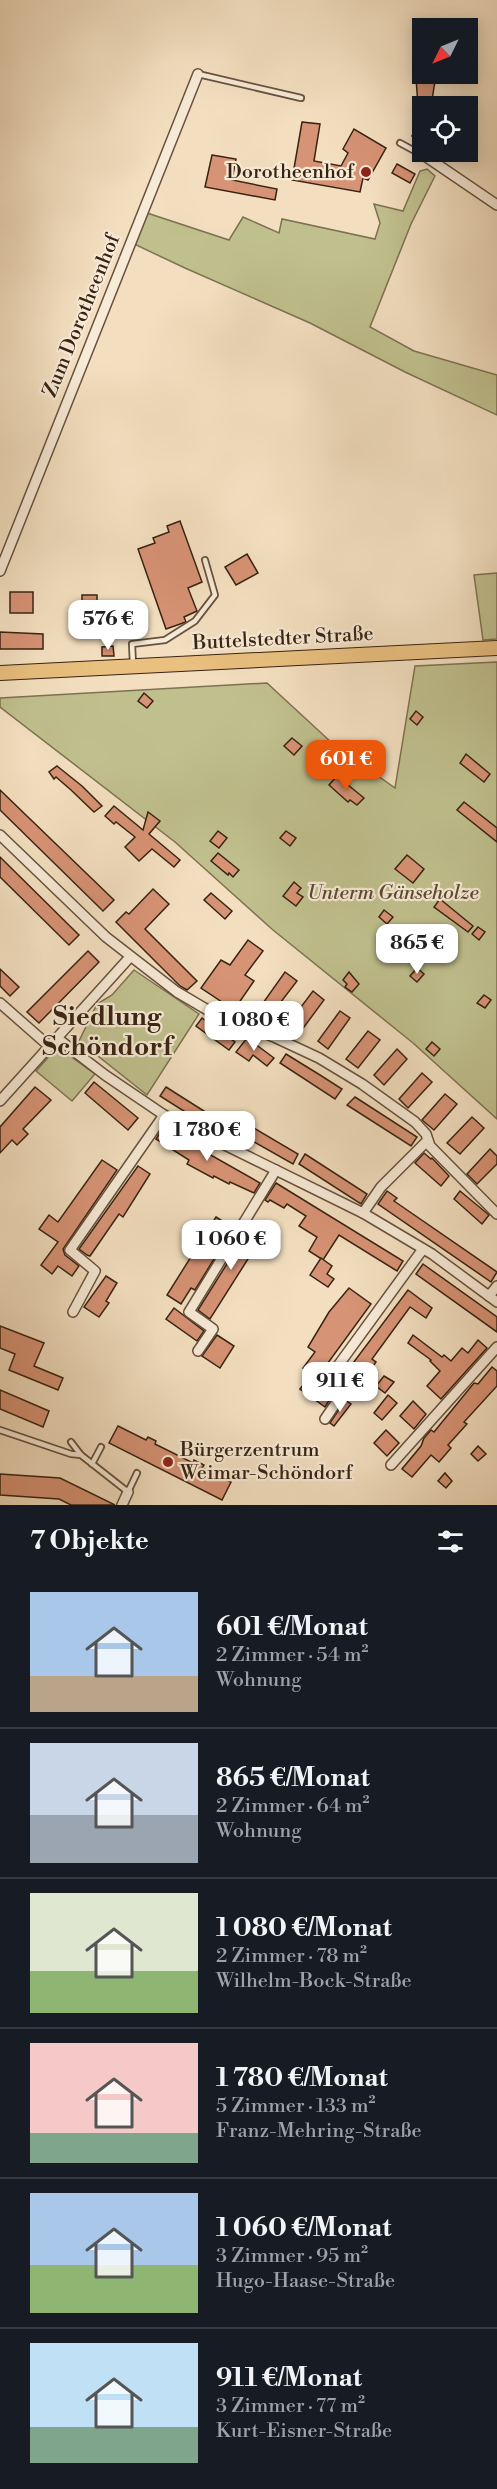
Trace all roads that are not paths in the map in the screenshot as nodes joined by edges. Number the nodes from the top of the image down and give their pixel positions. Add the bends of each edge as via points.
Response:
1 (198, 74) joint
2 (301, 98) dead end
3 (400, 143) dead end
4 (412, 149) edge
5 (434, 162) edge
6 (497, 205) edge
7 (204, 560) dead end
8 (0, 571) edge
9 (497, 648) edge
10 (134, 666) junction
11 (0, 673) edge
12 (0, 835) edge
13 (130, 957) junction
14 (0, 1003) edge
15 (57, 1038) junction
16 (49, 1046) junction
17 (0, 1101) edge
18 (164, 1115) junction
19 (427, 1140) junction
20 (276, 1170) junction
21 (363, 1213) junction
22 (497, 1214) edge
23 (423, 1249) junction
24 (497, 1286) edge
25 (493, 1299) edge
26 (72, 1314) dead end
27 (497, 1347) edge
28 (198, 1351) dead end
29 (325, 1419) dead end
30 (0, 1430) edge
31 (71, 1442) dead end
32 (101, 1447) dead end
33 (81, 1455) junction
34 (92, 1464) junction
35 (391, 1465) dead end
36 (137, 1473) dead end
37 (128, 1492) junction
38 (122, 1505) edge

1 - 2 lane
1 - 8 street, Zum Dorotheenhof
3 - 4 lane
5 - 6 street
7 - 10 lane via 215,595 195,621 165,640 132,644
9 - 10 main road, Buttelstedter Straße
10 - 11 main road, Buttelstedter Straße
12 - 13 street
13 - 15 street
13 - 19 street via 216,1015 296,1046 362,1084 422,1128
14 - 16 street
15 - 16 street
15 - 18 street
16 - 17 street
18 - 20 street
18 - 26 street via 70,1250 94,1271
19 - 21 street via 381,1187
19 - 22 street
20 - 21 street
20 - 28 street via 189,1312 213,1329
21 - 23 street
23 - 25 street
23 - 29 street via 329,1378 338,1400
24 - 25 street
27 - 35 street
30 - 33 lane
31 - 33 lane
32 - 34 lane
33 - 34 lane
34 - 37 lane
36 - 37 lane
37 - 38 street

